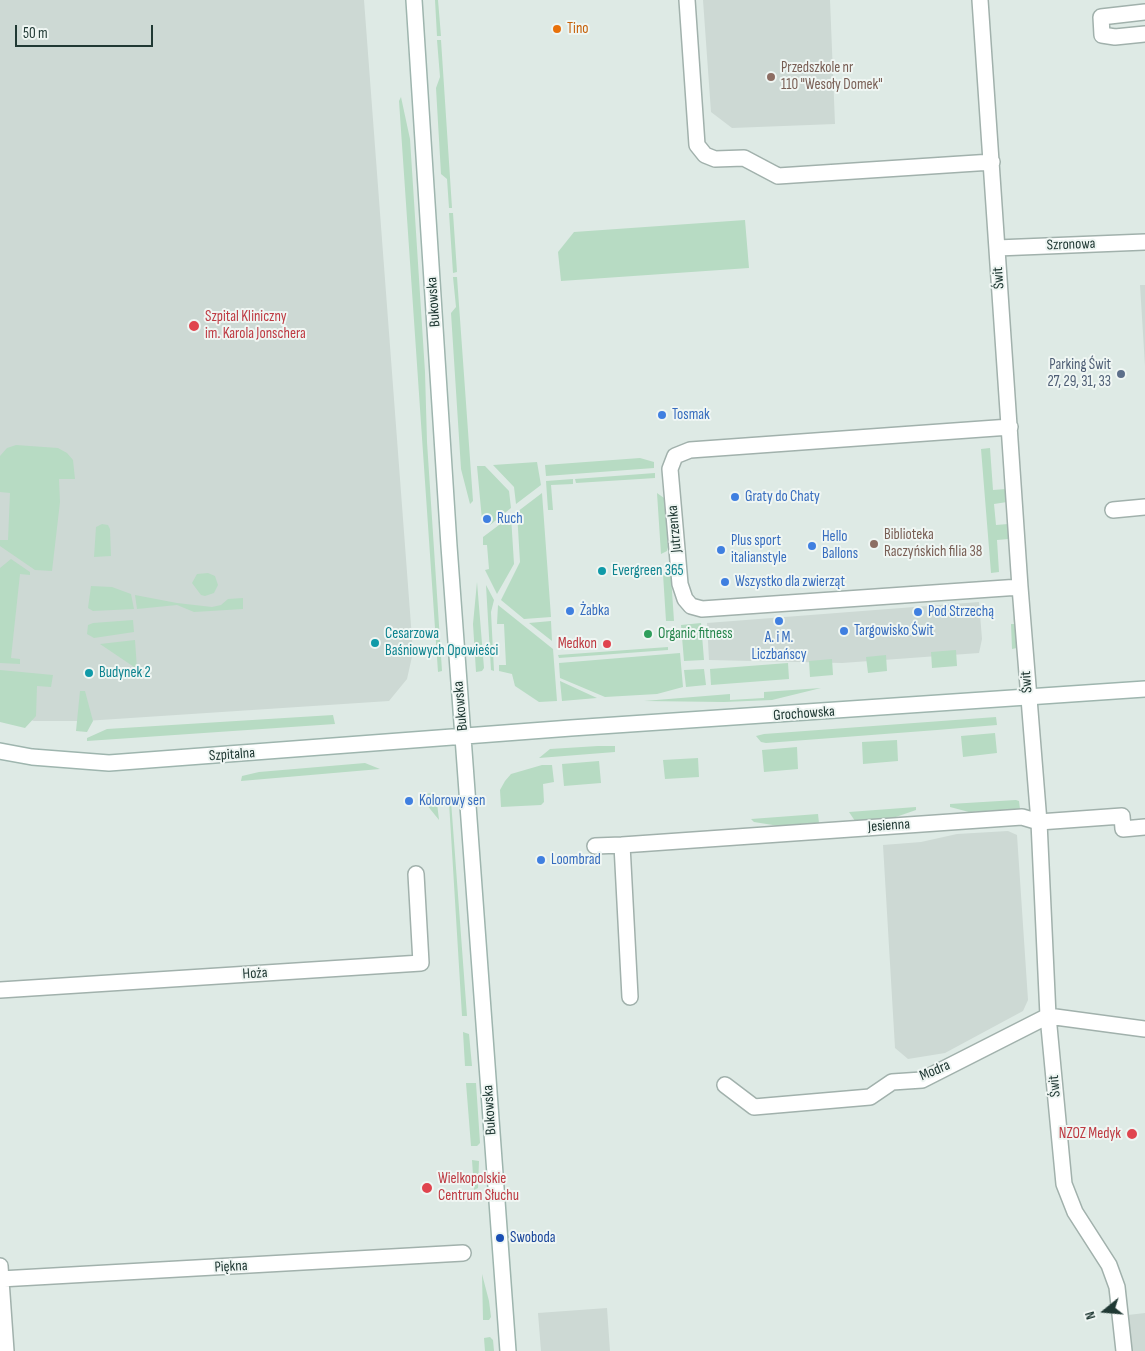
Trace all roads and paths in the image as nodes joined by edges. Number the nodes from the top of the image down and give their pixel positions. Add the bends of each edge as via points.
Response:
1 (414, 0) edge
2 (687, 0) edge
3 (980, 0) edge
4 (1145, 12) edge
5 (1145, 34) edge
6 (992, 162) junction
7 (1145, 242) edge
8 (997, 248) junction
9 (1010, 427) junction
10 (1145, 507) edge
11 (1113, 510) dead end
12 (1020, 587) junction
13 (1145, 689) edge
14 (1028, 698) junction
15 (464, 737) junction
16 (0, 751) edge
17 (1039, 822) junction
18 (1145, 827) edge
19 (622, 845) junction
20 (595, 846) dead end
21 (416, 874) dead end
22 (0, 990) edge
23 (630, 997) dead end
24 (1048, 1016) junction
25 (1145, 1029) edge
26 (725, 1085) dead end
27 (462, 1253) dead end
28 (0, 1275) edge
29 (6, 1351) edge
30 (508, 1351) edge
31 (1124, 1351) edge

1 - 15 street, Bukowska
2 - 6 street via 697,145 705,155 715,159 744,158 778,176
3 - 6 street, Świt
4 - 5 street via 1101,17 1102,35
6 - 8 street, Świt
7 - 8 street, Szronowa
8 - 9 street, Świt
9 - 12 street, Świt
9 - 12 street, Jutrzenka via 690,450 675,456 670,469 680,584 691,606 702,609
10 - 11 street
12 - 14 street, Świt
13 - 14 street, Grochowska
14 - 15 street, Grochowska
14 - 17 street, Świt
15 - 16 street, Szpitalna via 109,763
15 - 30 street, Bukowska
17 - 18 street, Jesienna via 1122,816 1123,829
17 - 19 street, Jesienna via 1022,817
17 - 24 street, Świt
19 - 20 street, Jesienna
19 - 23 street
21 - 22 street, Hoża via 421,963
24 - 25 street
24 - 26 street, Modra via 922,1080 892,1082 870,1097 754,1106
24 - 31 street, Świt via 1064,1184 1075,1212 1109,1265 1117,1287
27 - 28 street, Piękna
28 - 29 street

